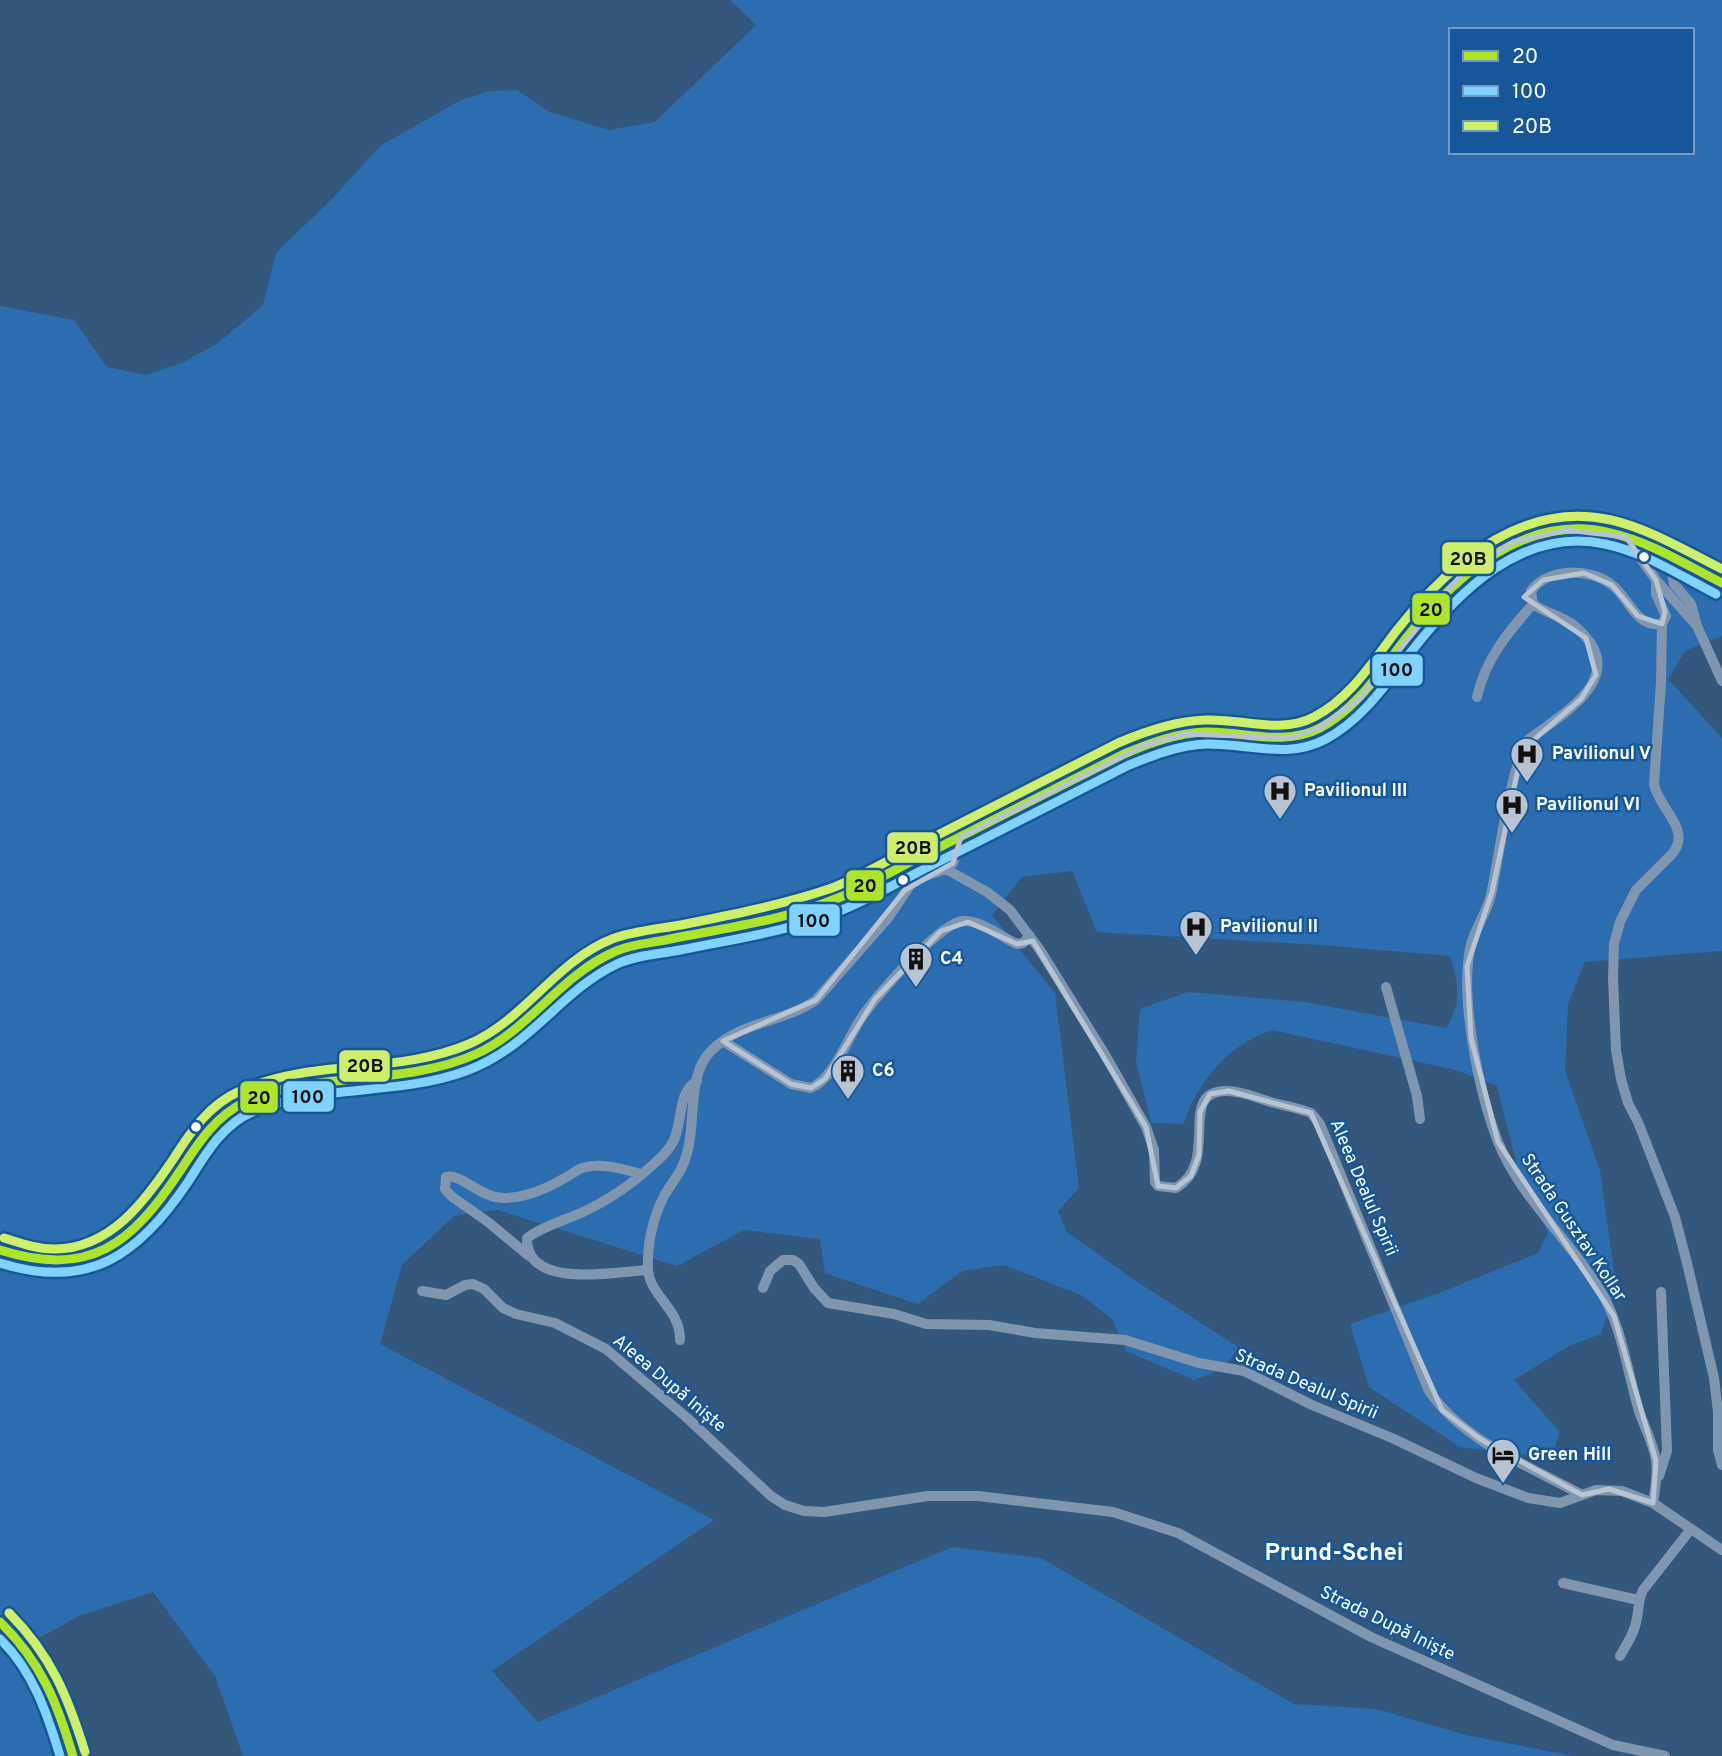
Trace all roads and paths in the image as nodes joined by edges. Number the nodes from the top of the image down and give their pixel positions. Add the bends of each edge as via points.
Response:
1 (1626, 537) junction
2 (1669, 556) junction
3 (1656, 580) junction
4 (1722, 583) edge
5 (1533, 604) junction
6 (1662, 624) junction
7 (1697, 626) junction
8 (1722, 681) edge
9 (1477, 697) dead end
10 (961, 837) junction
11 (938, 849) junction
12 (946, 869) junction
13 (1030, 936) junction
14 (1386, 988) dead end
15 (723, 1041) junction
16 (697, 1081) junction
17 (1420, 1119) dead end
18 (641, 1174) junction
19 (0, 1250) edge
20 (530, 1257) junction
21 (648, 1270) junction
22 (763, 1288) dead end
23 (422, 1291) dead end
24 (1661, 1292) dead end
25 (680, 1340) dead end
26 (1722, 1465) edge
27 (1655, 1483) junction
28 (1582, 1495) junction
29 (1653, 1503) junction
30 (850, 1508) joint
31 (1690, 1529) junction
32 (1722, 1550) edge
33 (1563, 1583) dead end
34 (1638, 1600) junction
35 (0, 1622) edge
36 (1620, 1656) dead end
37 (73, 1756) edge
38 (1665, 1756) edge

1 - 2 main road
1 - 3 street
1 - 10 main road via 1597,530 1566,530 1532,536 1476,563 1444,592 1348,710 1306,735 1267,738 1208,732 1162,739
2 - 4 main road
2 - 7 street via 1674,584 1691,604
3 - 6 street via 1656,594 1665,612
3 - 7 street
5 - 6 street via 1531,591 1543,580 1584,573 1612,585 1638,616
5 - 9 street via 1488,663
5 - 27 street, Strada Gusztav Kollar via 1567,620 1586,638 1597,662 1596,675 1581,699 1528,740 1517,764 1492,892 1467,966 1471,1038 1498,1142 1509,1165 1601,1291 1614,1316 1653,1448
6 - 26 street via 1654,784 1679,840 1678,848 1636,890 1619,922 1614,944 1614,1024 1620,1079 1675,1217 1687,1264 1714,1378
7 - 8 street
10 - 11 main road
10 - 12 street via 953,863
11 - 12 street
11 - 19 main road via 805,911 599,958 500,1041 458,1062 301,1086 240,1105 208,1130 146,1218 117,1244 89,1257 58,1262
12 - 13 street, Aleea Dealul Spirii via 1010,910
12 - 15 street via 922,877 905,890 888,918 816,1000
13 - 15 street via 1017,944 981,925 960,921 941,931 875,999 825,1079 811,1088 792,1084
13 - 28 street, Aleea Dealul Spirii via 1146,1127 1158,1186 1176,1188 1191,1176 1199,1155 1202,1101 1210,1094 1229,1091 1311,1112 1320,1124 1429,1391 1442,1410 1480,1439
14 - 17 street
15 - 16 street via 701,1063
16 - 18 street via 684,1094 669,1149
16 - 21 street via 687,1153 657,1214
18 - 20 street via 616,1195 527,1238
18 - 20 street via 583,1167 545,1188 497,1198 446,1177 445,1189 451,1196
20 - 21 street via 552,1272 576,1275
21 - 25 street via 676,1317
22 - 28 street, Strada Dealul Spirii via 770,1270 783,1260 793,1260 828,1303 926,1324 989,1325 1144,1345 1199,1363 1244,1371 1476,1479 1528,1498 1560,1503
23 - 30 street, Aleea După Iniște via 446,1295 473,1284 503,1308 579,1334 631,1368 785,1505 824,1512
24 - 27 street, Strada Gusztav Kollar via 1667,1451
27 - 29 street, Strada Gusztav Kollar
28 - 29 street, Strada Dealul Spirii via 1608,1489
29 - 31 street, Strada Dealul Spirii
30 - 38 street, Strada După Iniște via 928,1496 978,1496 1113,1512 1148,1521 1384,1643 1613,1745
31 - 32 street, Strada Dealul Spirii
31 - 34 street
33 - 34 street
34 - 36 street via 1632,1635
35 - 37 main road via 44,1674

